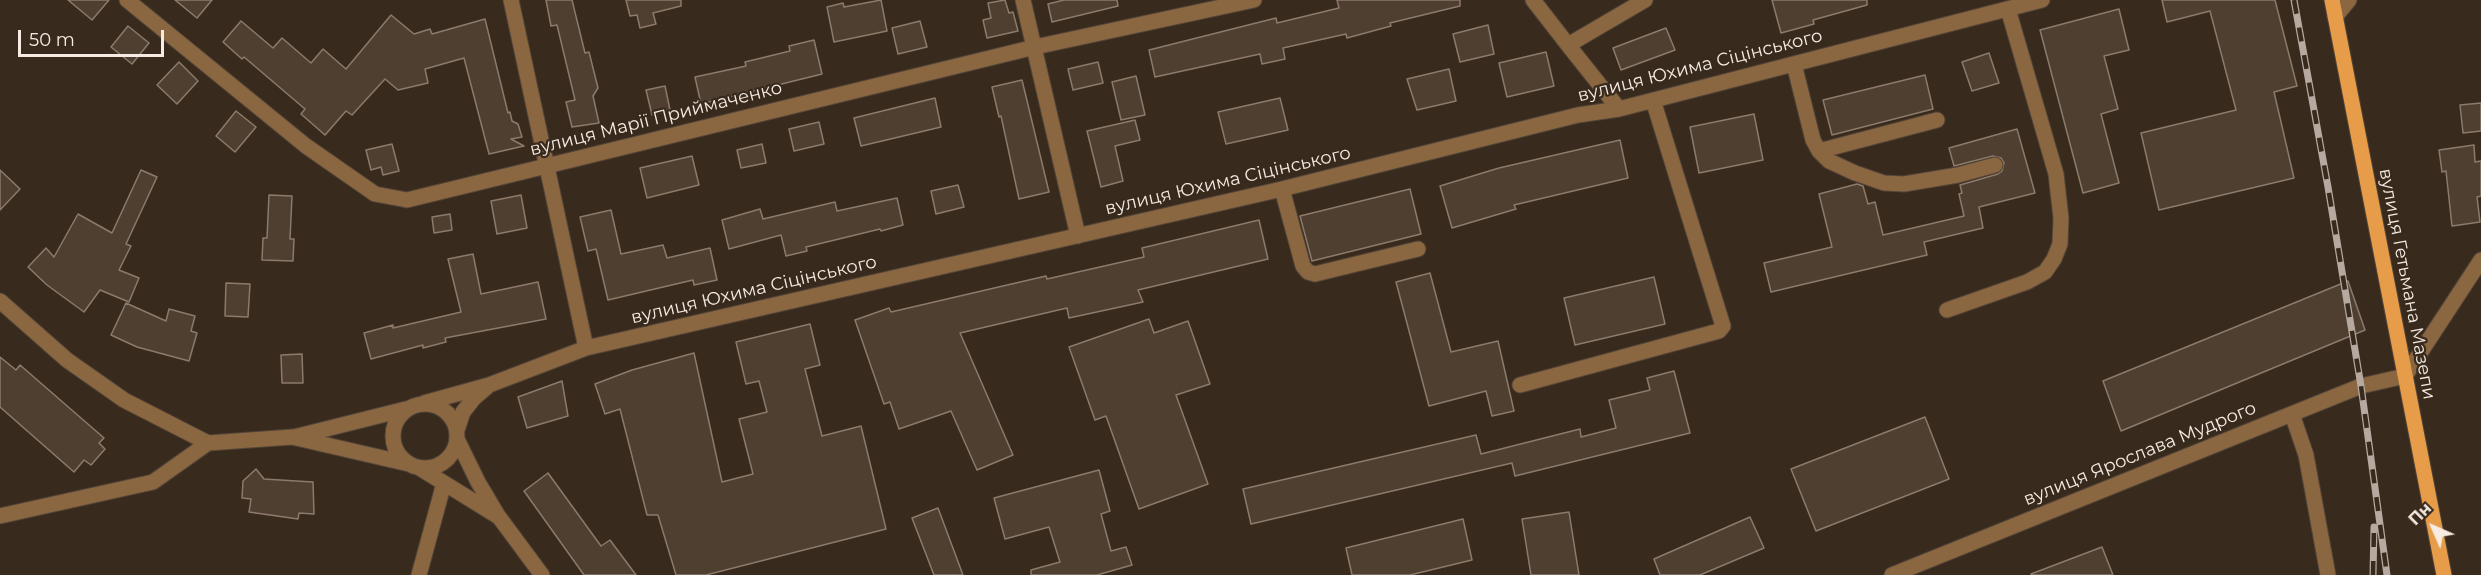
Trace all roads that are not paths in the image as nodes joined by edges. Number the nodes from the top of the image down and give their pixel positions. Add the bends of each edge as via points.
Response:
1 (127, 0) edge
2 (510, 0) edge
3 (1023, 0) edge
4 (1254, 0) edge
5 (1533, 0) edge
6 (1645, 0) edge
7 (2042, 0) edge
8 (2332, 0) edge
9 (2349, 0) edge
10 (2008, 9) junction
11 (2336, 17) junction
12 (1568, 45) junction
13 (1035, 47) junction
14 (1794, 64) junction
15 (1653, 100) junction
16 (1619, 109) junction
17 (1937, 120) dead end
18 (1819, 151) junction
19 (1995, 165) dead end
20 (546, 166) junction
21 (1282, 189) junction
22 (1078, 236) junction
23 (1418, 249) dead end
24 (2481, 260) edge
25 (0, 301) edge
26 (1947, 310) dead end
27 (586, 348) junction
28 (2405, 376) junction
29 (489, 385) junction
30 (1520, 386) dead end
31 (424, 403) junction
32 (406, 409) junction
33 (2292, 414) junction
34 (457, 434) junction
35 (292, 437) junction
36 (208, 443) junction
37 (413, 465) junction
38 (444, 483) junction
39 (0, 516) edge
40 (499, 517) junction
41 (419, 575) edge
42 (542, 575) edge
43 (1892, 575) edge
44 (2328, 575) edge
45 (2444, 575) edge

1 - 20 street, вулиця Марії Приймаченко via 306,146 375,194 408,200
2 - 20 street
3 - 13 street
4 - 13 street, вулиця Марії Приймаченко
5 - 12 street
6 - 12 street
7 - 10 street, вулиця Юхима Сіцінського
8 - 11 main road, вулиця Гетьмана Мазепи
9 - 11 street
10 - 14 street, вулиця Юхима Сіцінського
10 - 26 street via 2056,174 2060,244 2045,272
11 - 28 main road, вулиця Гетьмана Мазепи
12 - 16 street
13 - 20 street, вулиця Марії Приймаченко
13 - 22 street
14 - 15 street, вулиця Юхима Сіцінського
14 - 18 street
15 - 16 street, вулиця Юхима Сіцінського
15 - 30 street via 1723,326 1719,331
16 - 21 street, вулиця Юхима Сіцінського via 1578,115
17 - 18 street
18 - 19 street via 1829,161 1884,183 1923,181
20 - 27 street
21 - 22 street, вулиця Юхима Сіцінського
21 - 23 street via 1308,272 1315,274
22 - 27 street, вулиця Юхима Сіцінського
24 - 28 street
25 - 36 street via 67,360 124,400
27 - 29 street, вулиця Юхима Сіцінського
28 - 33 street, вулиця Ярослава Мудрого via 2361,386
28 - 45 main road, вулиця Гетьмана Мазепи
29 - 31 street, вулиця Юхима Сіцінського
29 - 34 street via 464,412
31 - 32 street
31 - 34 street via 449,413
32 - 35 street
32 - 37 street via 393,433 396,451
33 - 43 street, вулиця Ярослава Мудрого
33 - 44 street via 2306,455
34 - 37 street via 455,448 444,462 436,466
34 - 40 street
35 - 36 street
35 - 37 street
36 - 39 street via 153,482
37 - 38 street
38 - 40 street
38 - 41 street
40 - 42 street

